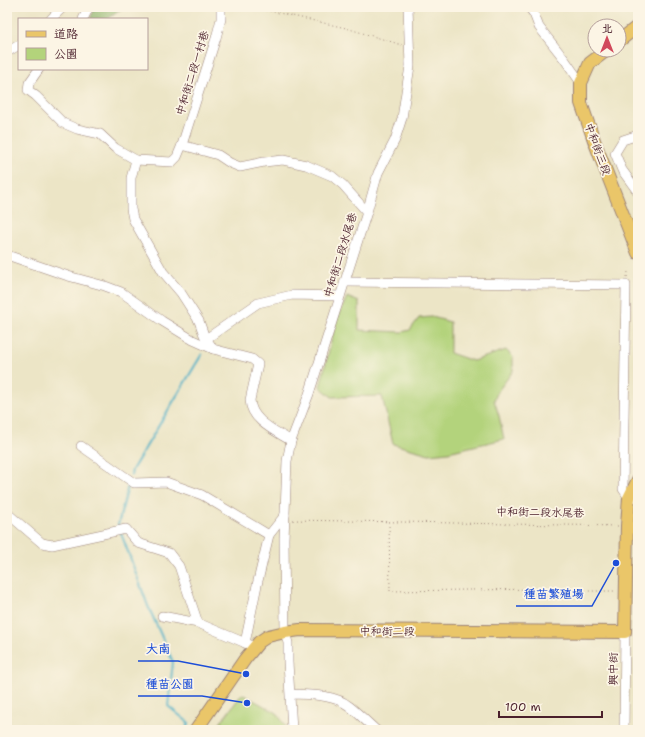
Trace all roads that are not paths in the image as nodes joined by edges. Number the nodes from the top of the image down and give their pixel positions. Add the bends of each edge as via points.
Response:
1 (63, 7) edge
2 (89, 7) edge
3 (221, 7) edge
4 (408, 7) edge
5 (529, 7) edge
6 (52, 18) edge
7 (84, 18) edge
8 (638, 26) edge
9 (627, 35) edge
10 (18, 46) edge
11 (7, 52) edge
12 (597, 58) edge
13 (38, 70) edge
14 (581, 83) junction
15 (638, 135) edge
16 (182, 145) junction
17 (136, 160) junction
18 (638, 192) edge
19 (367, 212) junction
20 (638, 253) edge
21 (7, 255) edge
22 (345, 282) junction
23 (340, 296) junction
24 (206, 338) junction
25 (213, 349) junction
26 (291, 441) junction
27 (81, 446) dead end
28 (638, 480) edge
29 (633, 498) edge
30 (7, 513) edge
31 (285, 517) junction
32 (269, 535) junction
33 (162, 616) dead end
34 (198, 623) junction
35 (285, 632) junction
36 (625, 632) junction
37 (250, 645) junction
38 (291, 694) junction
39 (196, 730) edge
40 (292, 730) edge
41 (376, 730) edge
42 (624, 730) edge

1 - 6 street
2 - 7 street
3 - 16 street, 中和街二段一村巷 via 216,38
4 - 19 street via 410,66 402,118 395,140 378,173
5 - 14 street via 539,27
8 - 9 main road
10 - 11 street
12 - 14 main road, 中和街三段 via 590,63
13 - 17 street via 29,83 28,90 63,123 77,130 100,134
14 - 20 main road, 中和街三段 via 581,103
15 - 18 street, 中和街三段 via 623,140 616,153 622,170
16 - 17 street via 172,162
16 - 19 street, 中和街二段水尾巷 via 218,155 240,167 284,160 306,165 332,176
17 - 24 street via 131,178 133,219 163,272 199,321
19 - 22 street, 中和街二段水尾巷
21 - 25 street via 121,292 168,325
22 - 23 street, 中和街二段水尾巷
22 - 29 street via 626,285 623,489
23 - 24 street via 292,295 258,303
23 - 26 street, 中和街二段水尾巷 via 309,394
24 - 25 street
25 - 26 street via 252,359 258,364 250,406 259,420
26 - 31 street, 中和街二段水尾巷 via 287,461
27 - 32 street via 134,483 166,482 202,495
28 - 29 main road
29 - 36 main road via 627,526
30 - 34 street via 42,542 52,545 126,529 138,543 169,553 179,566
31 - 32 street
31 - 35 street, 中和街二段水尾巷
32 - 37 street via 257,585
33 - 34 street
34 - 37 street
35 - 36 main road, 中和街二段
35 - 37 main road, 中和街二段 via 268,636
35 - 38 street, 中和街二段水尾巷
36 - 42 street, 興中街
37 - 39 main road, 中和街二段 via 245,659
38 - 40 street, 中和街二段水尾巷
38 - 41 street via 335,699 348,706

